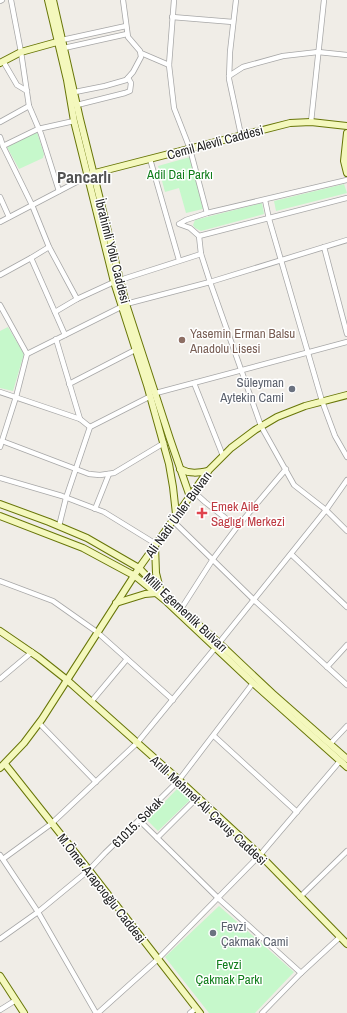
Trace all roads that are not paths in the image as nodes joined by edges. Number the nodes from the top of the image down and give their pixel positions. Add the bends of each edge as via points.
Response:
1 (11, 0) edge
2 (48, 0) edge
3 (53, 0) edge
4 (123, 0) edge
5 (174, 0) edge
6 (236, 0) edge
7 (324, 0) edge
8 (172, 17) junction
9 (233, 22) junction
10 (126, 26) junction
11 (127, 34) junction
12 (60, 41) junction
13 (64, 48) junction
14 (21, 52) junction
15 (318, 52) junction
16 (141, 54) junction
17 (347, 55) edge
18 (2, 62) edge
19 (168, 66) junction
20 (229, 76) junction
21 (128, 78) junction
22 (27, 91) junction
23 (75, 92) junction
24 (77, 105) junction
25 (29, 106) junction
26 (74, 121) junction
27 (0, 122) edge
28 (311, 122) junction
29 (347, 126) edge
30 (38, 129) junction
31 (347, 133) edge
32 (241, 135) junction
33 (0, 138) edge
34 (3, 146) junction
35 (190, 149) junction
36 (150, 159) junction
37 (347, 173) edge
38 (91, 174) junction
39 (347, 180) edge
40 (59, 191) junction
41 (0, 197) edge
42 (347, 198) edge
43 (265, 200) junction
44 (32, 205) junction
45 (207, 213) junction
46 (9, 217) junction
47 (269, 219) junction
48 (0, 222) edge
49 (199, 236) junction
50 (347, 240) edge
51 (50, 247) junction
52 (324, 247) junction
53 (201, 254) junction
54 (31, 258) junction
55 (179, 260) junction
56 (281, 260) junction
57 (0, 275) edge
58 (117, 281) junction
59 (210, 282) junction
60 (77, 299) junction
61 (0, 305) edge
62 (124, 306) junction
63 (55, 312) junction
64 (347, 334) edge
65 (65, 335) junction
66 (56, 339) junction
67 (347, 342) edge
68 (135, 350) junction
69 (307, 353) junction
70 (27, 354) junction
71 (241, 371) junction
72 (194, 383) junction
73 (68, 384) junction
74 (0, 392) edge
75 (156, 393) junction
76 (347, 395) edge
77 (16, 397) junction
78 (149, 397) junction
79 (322, 401) junction
80 (80, 419) junction
81 (261, 426) junction
82 (90, 427) junction
83 (2, 441) junction
84 (164, 444) junction
85 (0, 447) edge
86 (223, 456) junction
87 (347, 457) edge
88 (76, 469) junction
89 (180, 469) junction
90 (286, 469) junction
91 (208, 471) junction
92 (109, 474) junction
93 (0, 478) edge
94 (347, 480) edge
95 (192, 495) junction
96 (66, 498) junction
97 (0, 504) edge
98 (95, 509) junction
99 (326, 510) junction
100 (0, 516) edge
101 (174, 517) junction
102 (59, 526) junction
103 (237, 527) junction
104 (347, 530) edge
105 (155, 544) junction
106 (291, 554) junction
107 (213, 559) junction
108 (139, 568) junction
109 (135, 576) junction
110 (0, 581) edge
111 (158, 592) junction
112 (254, 600) junction
113 (116, 603) junction
114 (347, 607) edge
115 (181, 609) junction
116 (0, 631) edge
117 (97, 632) junction
118 (217, 645) junction
119 (347, 645) edge
120 (32, 652) junction
121 (127, 659) junction
122 (327, 667) junction
123 (0, 679) edge
124 (67, 680) junction
125 (253, 683) junction
126 (347, 685) edge
127 (173, 700) junction
128 (91, 702) junction
129 (39, 723) junction
130 (347, 726) edge
131 (214, 736) junction
132 (137, 743) junction
133 (330, 744) junction
134 (347, 759) edge
135 (340, 761) junction
136 (2, 766) edge
137 (347, 767) edge
138 (179, 780) junction
139 (96, 782) junction
140 (198, 797) junction
141 (297, 812) junction
142 (139, 820) junction
143 (52, 824) junction
144 (157, 838) junction
145 (346, 854) edge
146 (260, 855) junction
147 (1, 857) edge
148 (89, 870) junction
149 (300, 897) junction
150 (218, 898) junction
151 (38, 912) junction
152 (340, 936) junction
153 (0, 939) edge
154 (347, 944) edge
155 (158, 959) junction
156 (301, 973) junction
157 (0, 976) edge
158 (16, 1000) junction
159 (0, 1010) edge
160 (198, 1011) edge
161 (24, 1013) edge
162 (97, 1013) edge
163 (190, 1013) edge
164 (262, 1013) edge

1 - 14 street
2 - 12 street
3 - 12 street, İbrahimli Yolu Caddesi
4 - 10 street
5 - 8 street
6 - 9 street
7 - 15 street
8 - 9 street
8 - 19 street
9 - 20 street
10 - 11 street
10 - 12 street
11 - 13 street
11 - 16 street
12 - 13 street, İbrahimli Yolu Caddesi
12 - 14 street
12 - 26 street
13 - 23 street, İbrahimli Yolu Caddesi
14 - 18 street
14 - 22 street
15 - 17 street
15 - 20 street via 258,62 243,67
15 - 28 street
16 - 19 street
16 - 21 street
18 - 22 street via 17,85
19 - 35 street via 174,108
20 - 32 street
21 - 23 street
21 - 24 street via 131,84 130,91
22 - 25 street
23 - 24 street, İbrahimli Yolu Caddesi
24 - 38 street, İbrahimli Yolu Caddesi
25 - 27 street
25 - 30 street
26 - 30 street
26 - 38 street
28 - 29 street, Cemil Alevli Caddesi
28 - 32 street, Cemil Alevli Caddesi via 290,123
30 - 34 street
30 - 40 street
31 - 37 street via 344,161
32 - 35 street, Cemil Alevli Caddesi
33 - 34 street
34 - 44 street
35 - 36 street, Cemil Alevli Caddesi
35 - 45 street
36 - 38 street, Cemil Alevli Caddesi
36 - 55 street
38 - 40 street, Cemil Alevli Caddesi
38 - 58 street, İbrahimli Yolu Caddesi
39 - 43 street
40 - 44 street, Cemil Alevli Caddesi
41 - 46 street
42 - 47 street
43 - 45 street
43 - 47 street
44 - 46 street, Cemil Alevli Caddesi
44 - 51 street
45 - 49 street via 179,224 190,228
46 - 48 street, Cemil Alevli Caddesi
47 - 49 street
47 - 56 street
49 - 53 street
50 - 52 street
51 - 54 street
51 - 60 street
52 - 56 street
52 - 64 street
53 - 55 street
53 - 59 street
54 - 57 street
54 - 63 street
55 - 58 street
56 - 59 street
56 - 69 street
58 - 60 street
58 - 62 street, İbrahimli Yolu Caddesi
59 - 62 street
59 - 71 street
60 - 63 street
61 - 70 street
62 - 65 street
62 - 68 street
62 - 75 street, İbrahimli Yolu Caddesi
63 - 65 street
65 - 66 street
66 - 70 street
66 - 73 street
67 - 69 street
68 - 73 street
68 - 78 street
69 - 71 street
69 - 79 street
70 - 77 street
71 - 72 street
71 - 81 street
72 - 75 street
72 - 86 street
73 - 80 street
74 - 77 street
75 - 89 street, İbrahimli Yolu Caddesi
76 - 79 street, Ali Nadi Ünler Bulvarı
77 - 80 street
77 - 83 street
78 - 82 street
78 - 84 street
79 - 81 street, Ali Nadi Ünler Bulvarı via 277,417
79 - 87 street via 335,436
80 - 82 street
81 - 86 street, Ali Nadi Ünler Bulvarı
81 - 90 street
82 - 88 street
83 - 85 street
83 - 88 street
84 - 92 street
84 - 101 street via 173,487
86 - 91 street, Ali Nadi Ünler Bulvarı
88 - 92 street via 90,474
88 - 96 street
89 - 91 street via 193,473
89 - 95 street, İbrahimli Yolu Caddesi
90 - 99 street via 294,485
90 - 103 street
91 - 95 street, Ali Nadi Ünler Bulvarı
92 - 98 street
93 - 96 street
94 - 99 street
95 - 101 street, Ali Nadi Ünler Bulvarı
95 - 103 street
96 - 98 street
96 - 102 street
97 - 102 street, Milli Egemenlik Bulvarı
98 - 105 street
99 - 104 street
99 - 106 street
100 - 109 street, Milli Egemenlik Bulvarı via 83,548
101 - 105 street, Ali Nadi Ünler Bulvarı
101 - 107 street
102 - 108 street, Milli Egemenlik Bulvarı via 88,538
103 - 107 street
105 - 108 street, Ali Nadi Ünler Bulvarı
105 - 111 street
106 - 112 street
106 - 114 street
107 - 112 street
107 - 115 street
108 - 109 street, Ali Nadi Ünler Bulvarı
108 - 111 street, Milli Egemenlik Bulvarı
109 - 111 street, Milli Egemenlik Bulvarı
109 - 113 street, Ali Nadi Ünler Bulvarı
110 - 117 street via 53,601
111 - 113 street
111 - 115 street, Milli Egemenlik Bulvarı
111 - 118 street, Milli Egemenlik Bulvarı
112 - 118 street
112 - 122 street
113 - 117 street, Ali Nadi Ünler Bulvarı
115 - 118 street, Milli Egemenlik Bulvarı
116 - 120 street, Arıllı Mehmet Ali Çavuş Caddesi
117 - 121 street
117 - 124 street, Ali Nadi Ünler Bulvarı
118 - 125 street, Milli Egemenlik Bulvarı
118 - 127 street
118 - 133 street, Milli Egemenlik Bulvarı
119 - 122 street
120 - 123 street
120 - 124 street, Arıllı Mehmet Ali Çavuş Caddesi
121 - 127 street
121 - 128 street
122 - 126 street
124 - 128 street, Arıllı Mehmet Ali Çavuş Caddesi
124 - 129 street, Ali Nadi Ünler Bulvarı
125 - 131 street, 61015. Sokak
125 - 135 street, Milli Egemenlik Bulvarı
127 - 132 street
128 - 132 street, Arıllı Mehmet Ali Çavuş Caddesi
129 - 136 street, Ali Nadi Ünler Bulvarı
129 - 139 street
130 - 133 street
131 - 138 street, 61015. Sokak
131 - 141 street
132 - 138 street, Arıllı Mehmet Ali Çavuş Caddesi
132 - 139 street
133 - 134 street, Milli Egemenlik Bulvarı
135 - 137 street, Milli Egemenlik Bulvarı
135 - 141 street
136 - 143 street, M.Ömer Arapcıoğlu Caddesi
138 - 140 street, Arıllı Mehmet Ali Çavuş Caddesi
138 - 142 street, 61015. Sokak
139 - 143 street
140 - 144 street
140 - 146 street, Arıllı Mehmet Ali Çavuş Caddesi
141 - 146 street
142 - 144 street
142 - 148 street, 61015. Sokak
143 - 147 street
143 - 148 street, M.Ömer Arapcıoğlu Caddesi
144 - 150 street
145 - 149 street
146 - 149 street, Arıllı Mehmet Ali Çavuş Caddesi
146 - 150 street
147 - 151 street
148 - 151 street, 61015. Sokak
148 - 155 street, M.Ömer Arapcıoğlu Caddesi
149 - 152 street, Arıllı Mehmet Ali Çavuş Caddesi
150 - 155 street
150 - 156 street
151 - 153 street, 61015. Sokak
151 - 162 street
152 - 154 street, Arıllı Mehmet Ali Çavuş Caddesi
152 - 156 street
155 - 160 street, M.Ömer Arapcıoğlu Caddesi
155 - 162 street
156 - 164 street
157 - 158 street
158 - 159 street
158 - 161 street
160 - 163 street

